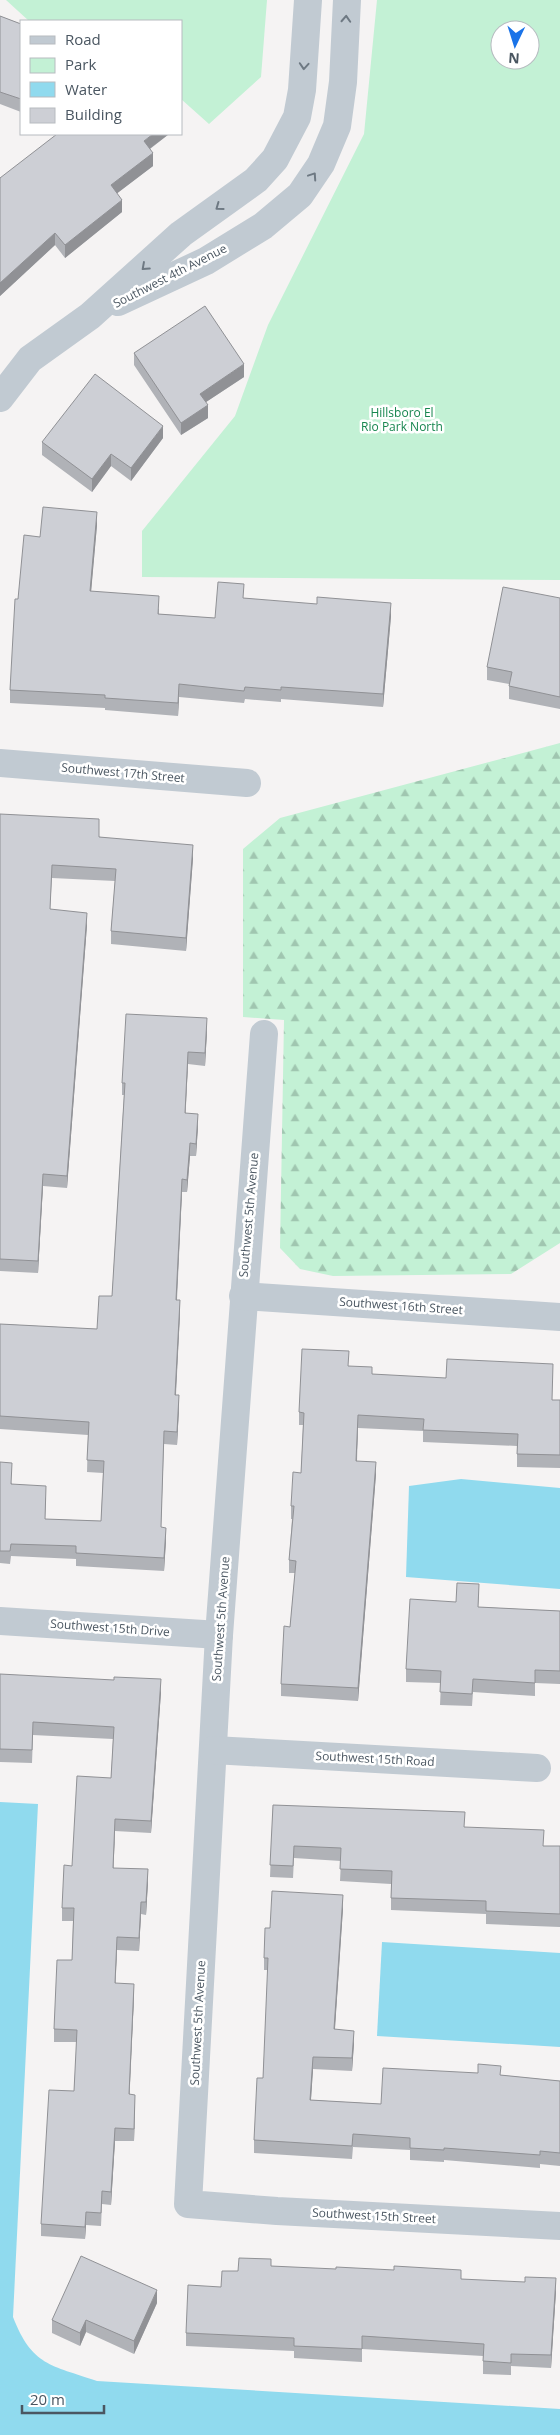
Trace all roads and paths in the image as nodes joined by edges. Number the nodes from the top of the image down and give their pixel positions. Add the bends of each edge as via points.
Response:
1 (308, 0) edge
2 (347, 0) edge
3 (256, 180) junction
4 (281, 212) junction
5 (182, 234) junction
6 (206, 261) junction
7 (90, 316) junction
8 (0, 398) edge
9 (0, 763) edge
10 (247, 783) dead end
11 (264, 1034) dead end
12 (243, 1296) junction
13 (560, 1317) edge
14 (0, 1621) edge
15 (219, 1635) junction
16 (213, 1750) junction
17 (536, 1768) dead end
18 (188, 2204) joint
19 (560, 2226) edge

1 -> 3 street, Southwest 4th Avenue via 297,117 275,159
4 -> 2 street, Southwest 4th Avenue via 300,195 321,164 337,126 343,82
3 - 4 street
3 -> 5 street, Southwest 4th Avenue
4 - 6 street, Southwest 4th Avenue
5 - 6 street
5 -> 7 street, Southwest 4th Avenue
6 - 7 street, Southwest 4th Avenue
7 - 8 street, Southwest 4th Avenue via 30,359
9 - 10 street, Southwest 17th Street
11 - 12 street, Southwest 5th Avenue
12 - 13 street, Southwest 16th Street
12 - 15 street, Southwest 5th Avenue
14 - 15 street, Southwest 15th Drive
15 - 16 street, Southwest 5th Avenue
16 - 17 street, Southwest 15th Road
16 - 18 street, Southwest 5th Avenue
18 - 19 street, Southwest 15th Street

